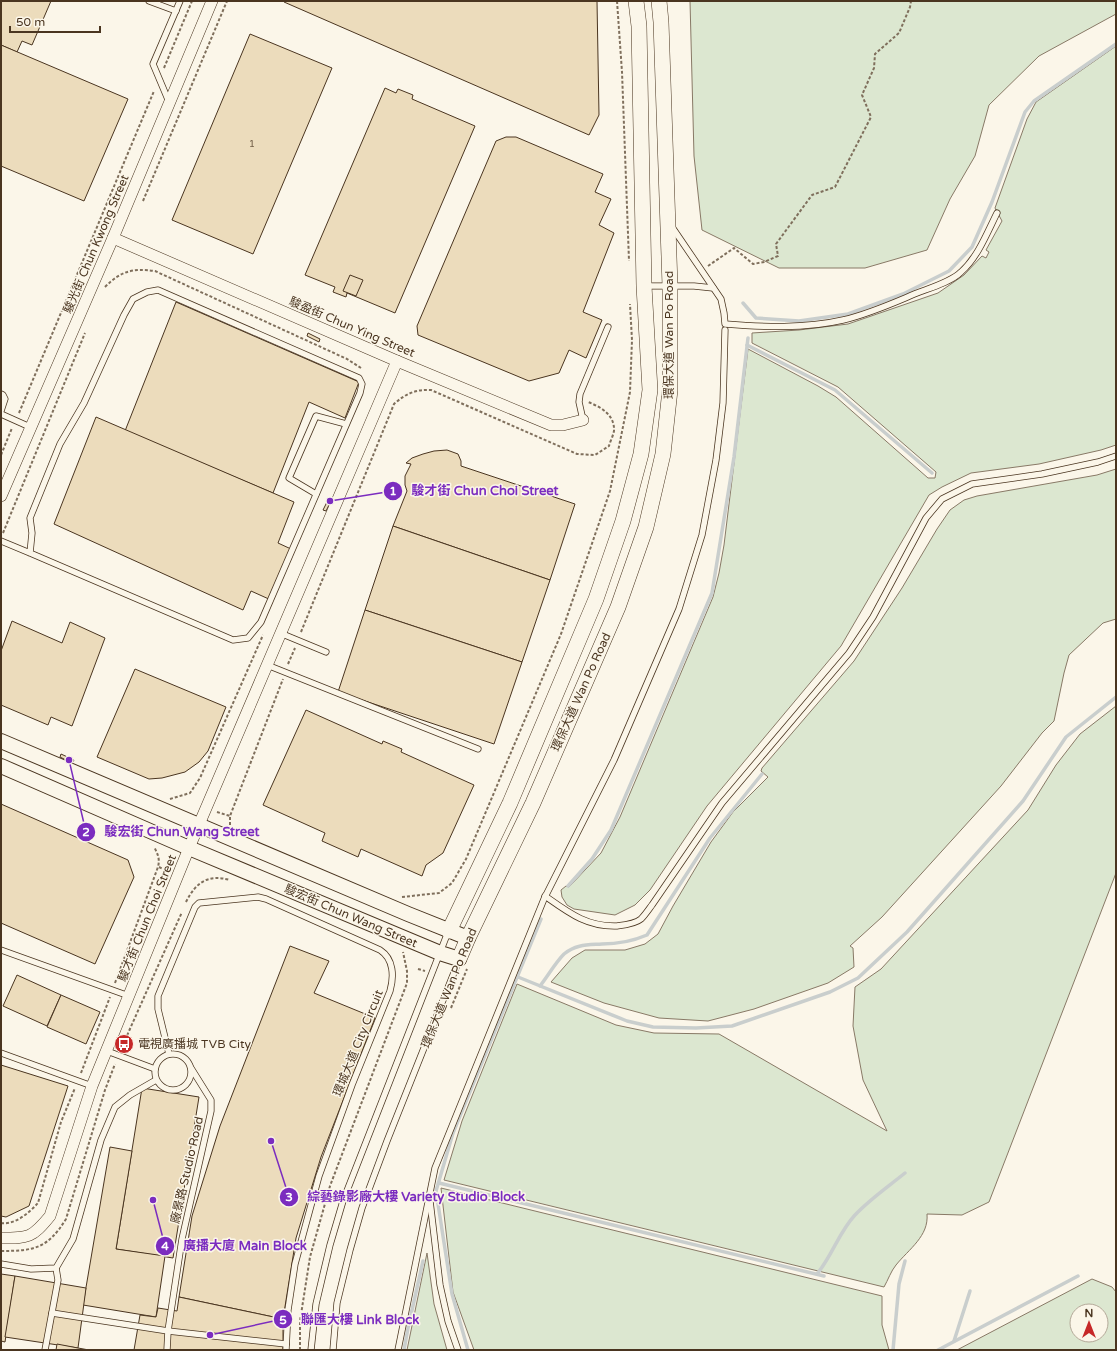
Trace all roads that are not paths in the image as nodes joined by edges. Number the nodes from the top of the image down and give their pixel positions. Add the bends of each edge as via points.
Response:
1 (150, 1) edge
2 (180, 1) edge
3 (212, 1) edge
4 (636, 1) edge
5 (659, 1) edge
6 (176, 11) junction
7 (170, 102) junction
8 (997, 213) dead end
9 (668, 222) junction
10 (113, 238) junction
11 (644, 286) junction
12 (670, 286) junction
13 (713, 288) junction
14 (608, 327) dead end
15 (725, 330) dead end
16 (397, 361) junction
17 (1, 394) edge
18 (1, 413) edge
19 (583, 420) joint
20 (346, 424) junction
21 (30, 427) junction
22 (1116, 456) edge
23 (316, 494) junction
24 (1, 496) edge
25 (1, 541) edge
26 (30, 553) junction
27 (280, 633) junction
28 (326, 652) dead end
29 (267, 665) junction
30 (1, 741) edge
31 (478, 749) dead end
32 (1, 766) edge
33 (199, 826) junction
34 (189, 848) junction
35 (545, 896) junction
36 (449, 931) junction
37 (468, 938) junction
38 (1, 950) edge
39 (440, 953) junction
40 (459, 959) junction
41 (129, 996) junction
42 (107, 1051) junction
43 (1, 1053) edge
44 (169, 1054) junction
45 (191, 1068) junction
46 (154, 1069) junction
47 (156, 1080) junction
48 (92, 1086) junction
49 (430, 1196) junction
50 (1, 1238) edge
51 (1, 1264) edge
52 (56, 1268) junction
53 (52, 1313) junction
54 (168, 1331) junction
55 (286, 1347) edge
56 (45, 1350) edge
57 (167, 1350) edge
58 (311, 1350) edge
59 (333, 1350) edge
60 (398, 1350) edge
61 (458, 1350) edge

1 - 6 lane
2 - 6 lane
3 - 7 street, 駿光街 Chun Kwong Street
4 - 11 main road, 環保大道 Wan Po Road via 639,26
5 - 9 main road, 環保大道 Wan Po Road
6 - 7 lane via 153,64
7 - 10 street, 駿光街 Chun Kwong Street
8 - 13 lane via 981,247 961,273 882,308 843,320 769,327 725,324 720,299
9 - 12 main road, 環保大道 Wan Po Road
9 - 13 lane
10 - 16 street, 駿盈街 Chun Ying Street
10 - 21 street, 駿光街 Chun Kwong Street
11 - 12 lane
11 - 36 main road, 環保大道 Wan Po Road via 650,390 641,454 623,520 596,599 575,650 510,803
12 - 13 lane
12 - 37 main road, 環保大道 Wan Po Road via 670,390 662,454 646,527 615,615 533,803
14 - 19 lane via 580,394
15 - 35 lane via 723,403 716,460 702,535 679,610 614,760
16 - 19 street, 駿盈街 Chun Ying Street via 552,425
16 - 27 street, 駿才街 Chun Choi Street
17 - 18 lane via 4,395 5,402
18 - 21 lane
20 - 23 lane
20 - 23 lane via 316,416 289,478
20 - 26 lane via 360,393 360,378 158,290 147,292 133,300 124,315 84,403 60,444 30,518
21 - 24 street, 駿光街 Chun Kwong Street
22 - 35 lane via 1042,474 972,484 942,499 926,518 873,617 849,653 722,803 640,920 626,925 611,926 589,923
23 - 26 lane via 261,622 248,638 233,640
25 - 26 lane
27 - 28 lane
27 - 29 street, 駿才街 Chun Choi Street
29 - 31 lane
29 - 33 street, 駿才街 Chun Choi Street
30 - 33 street, 駿宏街 Chun Wang Street
32 - 34 street, 駿宏街 Chun Wang Street
33 - 34 street, 駿才街 Chun Choi Street
33 - 36 street, 駿宏街 Chun Wang Street
34 - 39 street, 駿宏街 Chun Wang Street
34 - 41 street, 駿才街 Chun Choi Street
35 - 49 lane via 435,1168
36 - 37 street, 駿宏街 Chun Wang Street
36 - 39 lane, 環保大道 Wan Po Road
37 - 40 main road, 環保大道 Wan Po Road
38 - 41 lane
39 - 40 street, 駿宏街 Chun Wang Street
39 - 58 lane, 環保大道 Wan Po Road via 343,1200 316,1304
40 - 59 lane, 環保大道 Wan Po Road via 362,1208 337,1303
41 - 42 street, 駿才街 Chun Choi Street
42 - 46 lane
42 - 48 street, 駿才街 Chun Choi Street
43 - 48 lane
44 - 45 lane via 183,1057
44 - 46 lane via 160,1059
44 - 55 lane, 環城大道 City Circuit via 158,1009 158,996 195,907 199,903 258,897 266,899 380,950 390,960 393,980 390,991 319,1176 295,1264 288,1310
45 - 47 lane via 189,1081 179,1090 165,1089
45 - 54 lane, 廠景路 Studio Road via 211,1100 211,1111 182,1239
46 - 47 lane
47 - 52 lane via 115,1107 101,1140 73,1239
48 - 50 street, 駿才街 Chun Choi Street via 50,1216 38,1230 24,1238
49 - 60 lane
49 - 61 lane via 440,1285
51 - 52 lane via 31,1269
52 - 53 lane via 58,1280
53 - 54 lane
53 - 56 lane
54 - 55 lane
54 - 57 lane, 廠景路 Studio Road

